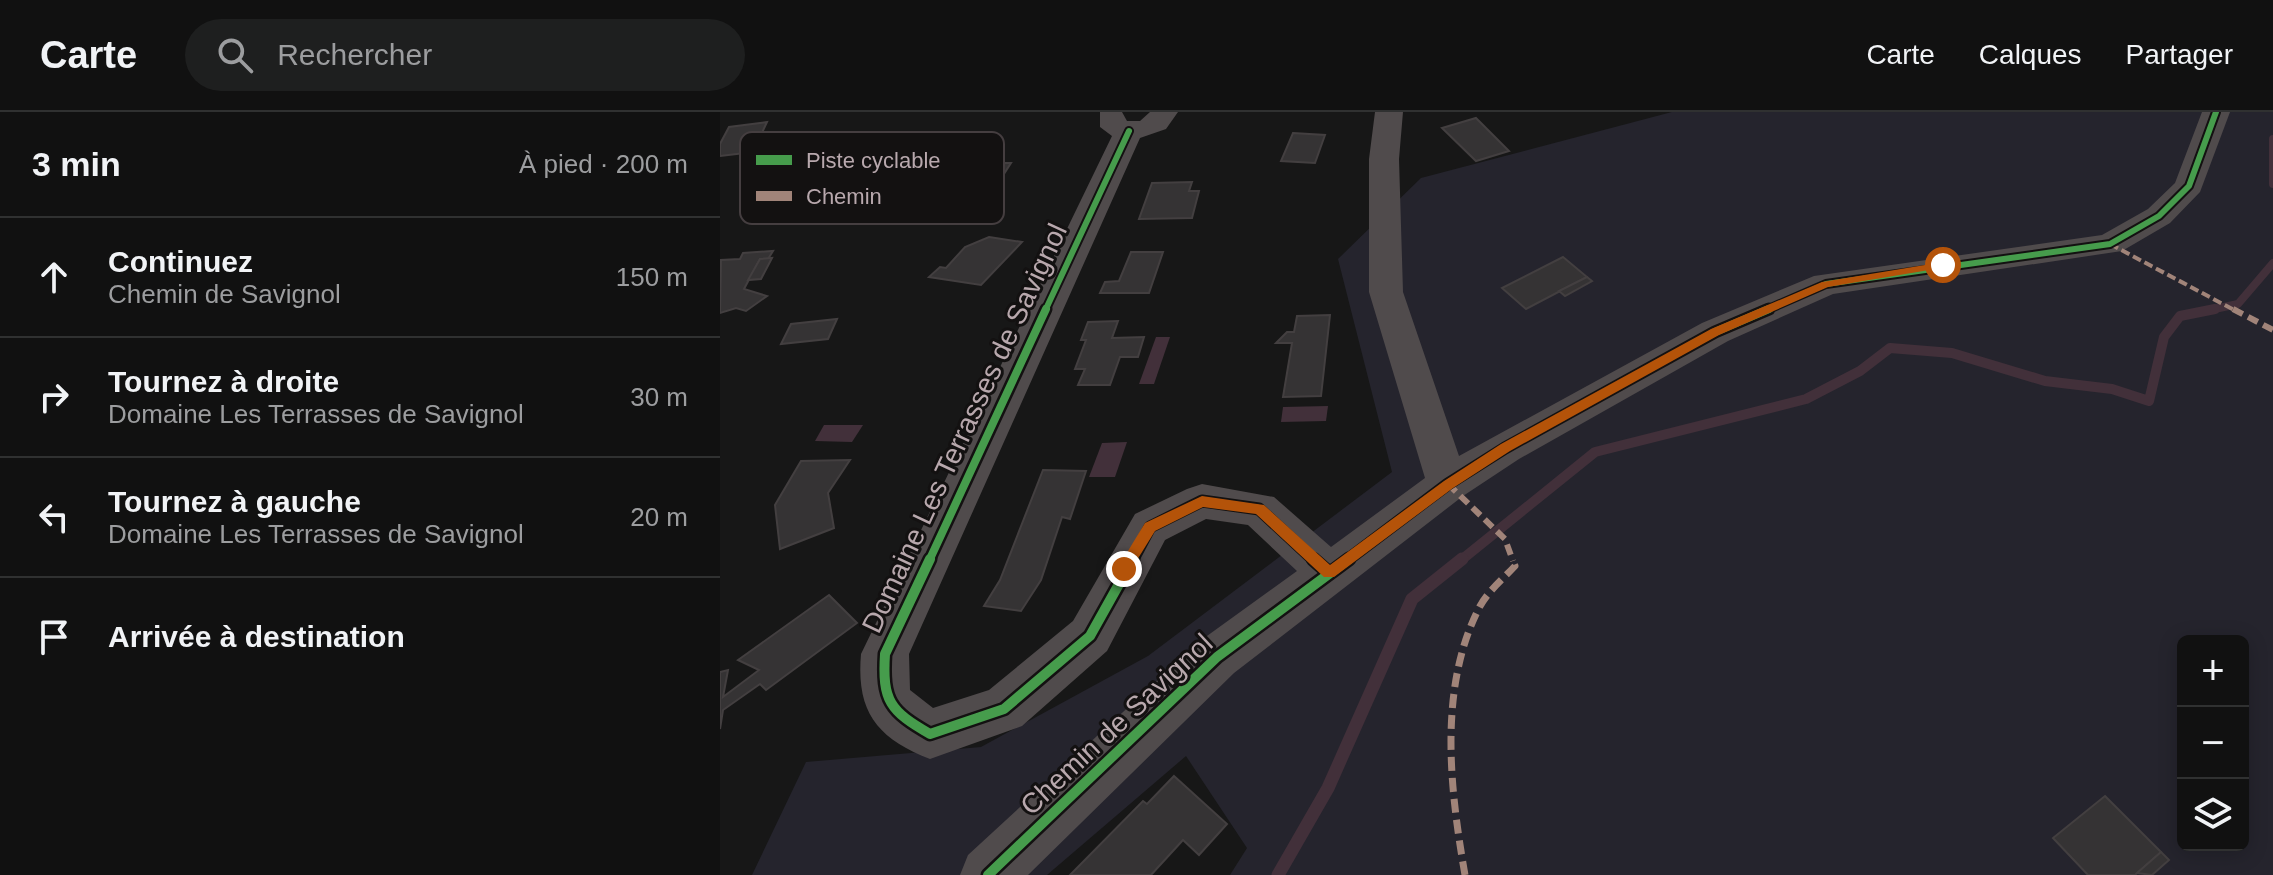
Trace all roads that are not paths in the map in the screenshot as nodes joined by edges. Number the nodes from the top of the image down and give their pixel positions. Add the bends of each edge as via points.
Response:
1 (1389, 112) edge
2 (2216, 112) edge
3 (1136, 118) edge
4 (1448, 484) junction
5 (1329, 573) junction
6 (988, 875) edge

1 - 4 street via 1384,159 1386,292
2 - 4 street, Chemin de Savignol via 2189,186 2159,216 2110,244 1826,284 1715,332
3 - 5 street, Domaine Les Terrasses de Savignol via 885,654 882,686 896,714 930,734 1004,709 1090,636 1150,527 1202,501 1259,509
4 - 5 street, Chemin de Savignol
5 - 6 street, Chemin de Savignol via 1217,657

